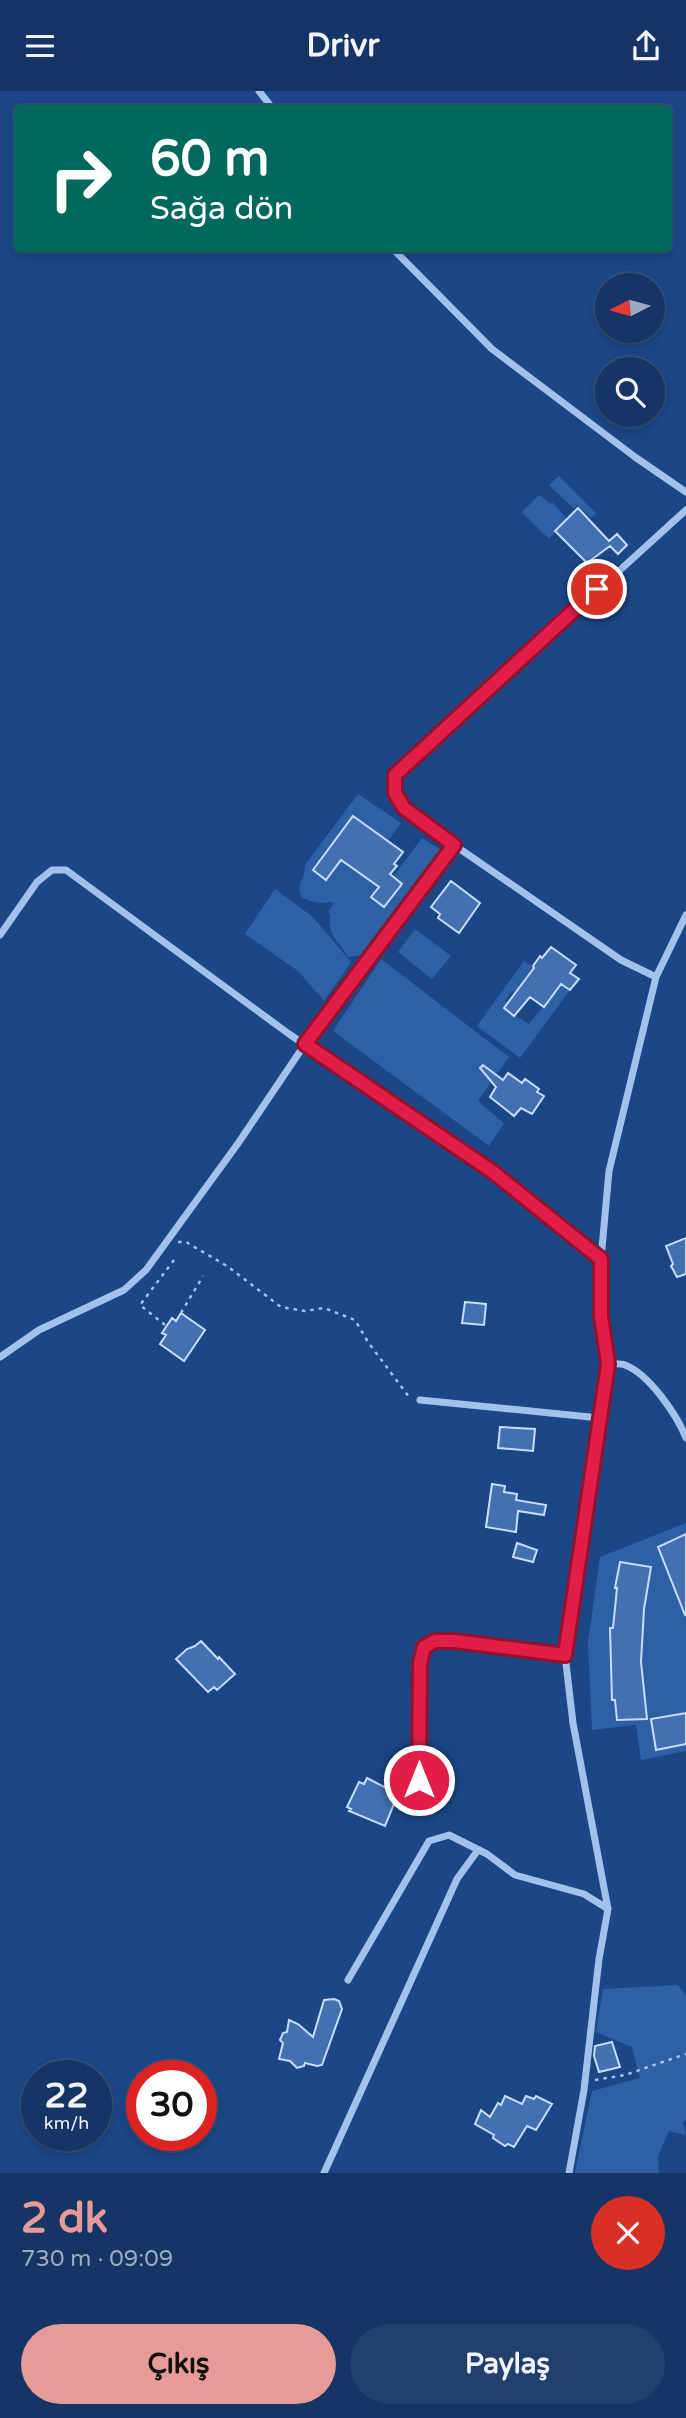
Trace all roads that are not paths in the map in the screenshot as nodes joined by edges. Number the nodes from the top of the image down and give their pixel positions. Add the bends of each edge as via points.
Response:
1 (259, 91) edge
2 (270, 105) edge
3 (397, 252) edge
4 (686, 492) edge
5 (686, 510) edge
6 (454, 845) junction
7 (686, 915) edge
8 (0, 935) edge
9 (656, 977) junction
10 (305, 1044) junction
11 (601, 1259) junction
12 (0, 1357) edge
13 (608, 1364) junction
14 (419, 1401) road end
15 (600, 1418) junction
16 (686, 1438) edge
17 (565, 1655) junction
18 (419, 1804) dead end
19 (478, 1850) junction
20 (608, 1909) junction
21 (348, 1980) dead end
22 (324, 2173) edge
23 (569, 2173) edge

1 - 2 street
3 - 4 street via 492,349
5 - 6 street via 395,775 395,793 404,808
6 - 9 street via 621,960
6 - 10 street
7 - 9 street
8 - 10 street via 37,882 52,870 66,870
9 - 11 street via 610,1171
10 - 11 street via 493,1172
10 - 12 street via 146,1270 124,1290 38,1330
11 - 13 street via 601,1316
13 - 15 street
13 - 16 street via 624,1364 651,1384 679,1420
14 - 15 street
15 - 17 street
17 - 18 street via 454,1641 435,1641 424,1647
17 - 20 street
19 - 20 street via 515,1875 584,1894
19 - 21 street via 449,1835 429,1841
19 - 22 street via 457,1878
20 - 23 street

